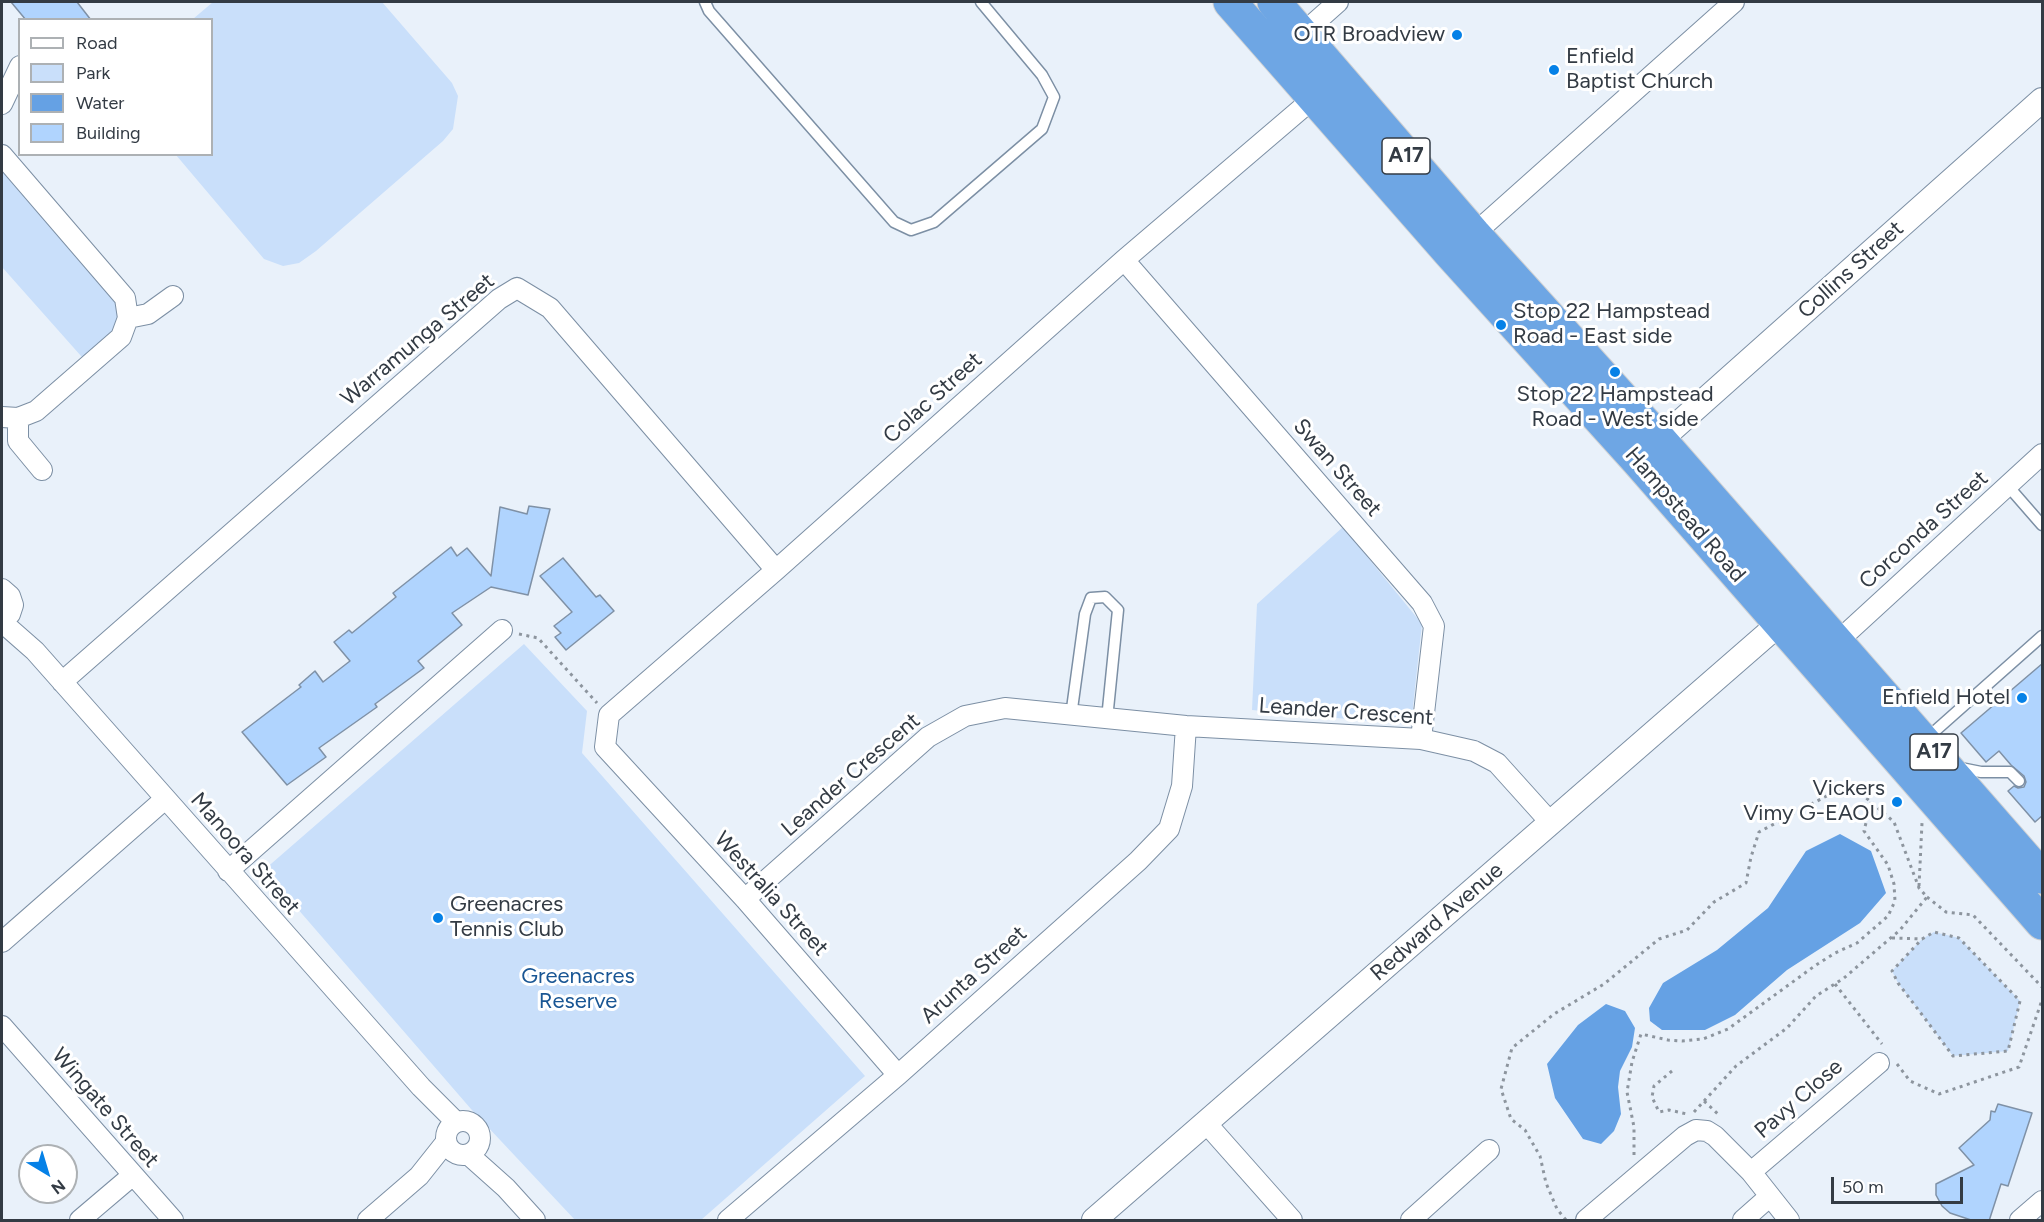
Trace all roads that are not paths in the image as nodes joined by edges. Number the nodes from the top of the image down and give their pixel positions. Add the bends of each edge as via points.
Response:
1 (705, 2) edge
2 (981, 2) edge
3 (1230, 2) edge
4 (1274, 2) edge
5 (1338, 2) edge
6 (1734, 2) edge
7 (1302, 33) junction
8 (1278, 55) junction
9 (18, 70) edge
10 (1326, 87) junction
11 (2043, 100) edge
12 (2, 104) edge
13 (2, 155) edge
14 (1462, 243) junction
15 (1124, 260) junction
16 (173, 296) dead end
17 (128, 318) junction
18 (10, 418) edge
19 (1648, 450) junction
20 (2043, 454) edge
21 (42, 470) dead end
22 (2008, 486) junction
23 (2043, 525) edge
24 (776, 570) junction
25 (2, 589) edge
26 (1791, 613) junction
27 (5, 618) edge
28 (502, 630) road end
29 (2043, 636) edge
30 (1826, 652) junction
31 (62, 682) junction
32 (1071, 716) junction
33 (1107, 719) junction
34 (1186, 726) junction
35 (1421, 739) junction
36 (605, 747) joint
37 (1934, 753) junction
38 (2019, 781) dead end
39 (165, 799) junction
40 (1551, 823) junction
41 (2031, 869) edge
42 (228, 871) junction
43 (745, 899) junction
44 (2043, 922) edge
45 (2, 942) edge
46 (2, 1026) edge
47 (1885, 1056) road end
48 (898, 1075) junction
49 (1206, 1123) junction
50 (459, 1142) junction
51 (1489, 1150) dead end
52 (1751, 1173) junction
53 (133, 1175) junction
54 (1769, 1197) junction
55 (2043, 1201) edge
56 (80, 1221) edge
57 (173, 1221) edge
58 (368, 1221) edge
59 (535, 1221) edge
60 (728, 1221) edge
61 (1094, 1221) edge
62 (1292, 1221) edge
63 (1411, 1221) edge
64 (1586, 1221) edge
65 (1743, 1221) edge
66 (1789, 1221) edge
67 (2020, 1221) edge

1 - 2 lane via 894,222 911,230 934,222 1042,129 1054,97 1042,75
3 - 8 highway, Hampstead Road / A17
4 - 7 highway, Hampstead Road / A17
5 - 7 street
6 - 14 street
7 - 8 highway
7 - 10 highway, Hampstead Road / A17
8 - 10 highway, Hampstead Road / A17
9 - 12 street
10 - 14 highway, Hampstead Road / A17
10 - 15 street, Colac Street
11 - 19 street, Collins Street
13 - 17 street via 125,298
14 - 19 highway, Hampstead Road / A17
15 - 24 street, Colac Street
15 - 35 street, Swan Street via 1422,603 1434,626
16 - 17 street via 148,314
17 - 18 street via 121,337 36,411
18 - 21 street via 18,441
19 - 26 highway, Hampstead Road / A17
20 - 22 street, Corconda Street
22 - 23 lane
22 - 30 street, Corconda Street
24 - 31 street, Warramunga Street via 550,308 517,288 499,299
24 - 36 street, Colac Street via 609,715
25 - 27 street, Manoora Street via 12,599
26 - 30 highway, Hampstead Road / A17
26 - 40 street, Redward Avenue
27 - 31 street, Manoora Street
28 - 42 street
29 - 37 lane
30 - 37 highway, Hampstead Road / A17
30 - 41 highway, Hampstead Road / A17
31 - 39 street, Manoora Street
32 - 33 street, Leander Crescent
32 - 33 lane via 1085,614 1091,598 1105,597 1118,610
32 - 43 street, Leander Crescent via 1005,708 964,716 928,736
33 - 34 street, Leander Crescent
34 - 35 street, Leander Crescent
34 - 48 street, Arunta Street via 1182,786 1169,829
35 - 40 street, Leander Crescent via 1474,751 1497,763
36 - 43 street, Westralia Street
37 - 38 lane via 1981,772 2010,772
37 - 41 highway, Hampstead Road / A17
39 - 42 street, Manoora Street
39 - 45 street
40 - 49 street, Redward Avenue
41 - 44 highway, Hampstead Road / A17
42 - 50 street, Manoora Street via 421,1087
43 - 48 street, Westralia Street
46 - 53 street, Wingate Street
47 - 52 street, Pavy Close
48 - 60 street, Arunta Street
49 - 61 street, Redward Avenue
49 - 62 street
50 - 58 street
50 - 59 street, Manoora Street
51 - 63 street
52 - 54 street
52 - 64 street via 1715,1136 1696,1130
53 - 56 street
53 - 57 street, Wingate Street
54 - 65 street
54 - 66 street
55 - 67 street

